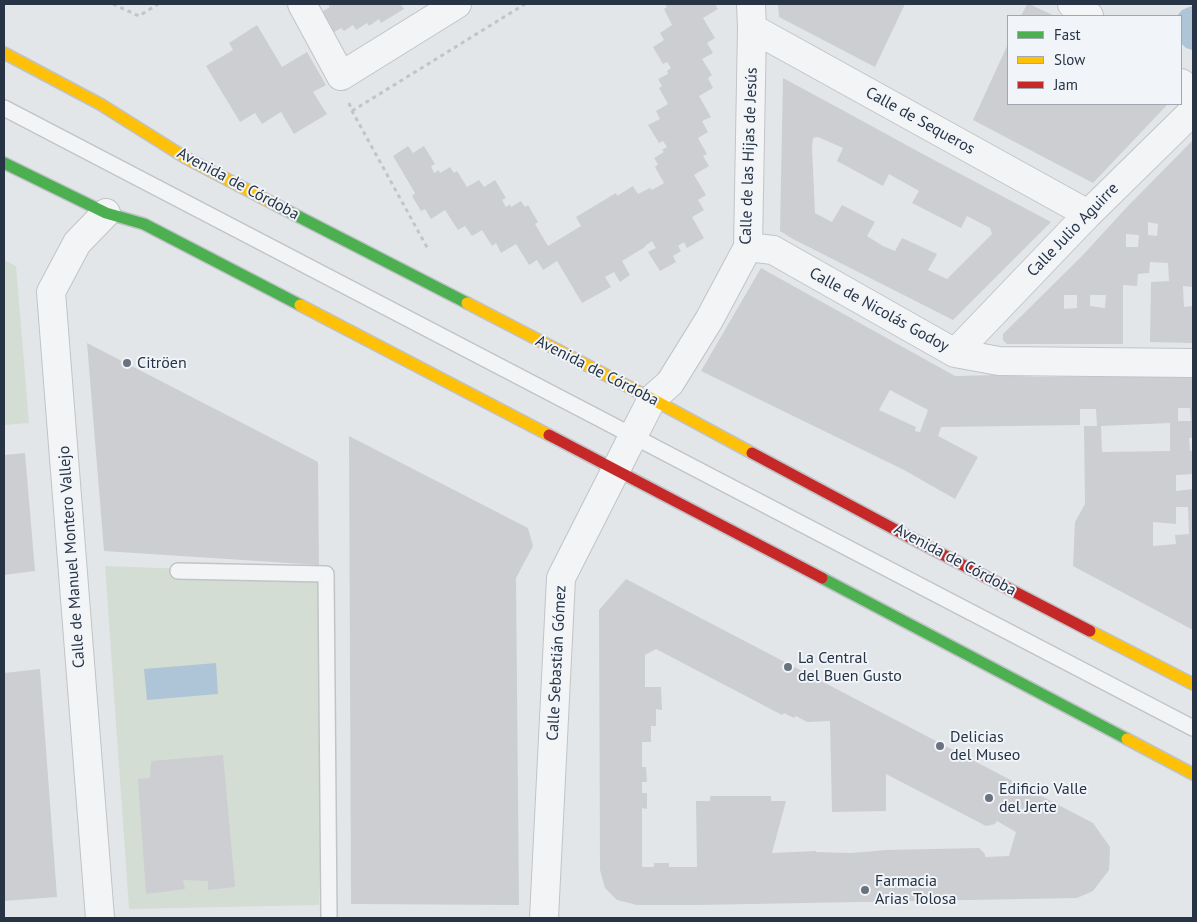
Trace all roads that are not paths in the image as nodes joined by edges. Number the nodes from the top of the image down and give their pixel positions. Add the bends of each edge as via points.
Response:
1 (302, 4) edge
2 (457, 4) edge
3 (1072, 4) edge
4 (1088, 15) edge
5 (751, 16) edge
6 (4, 53) edge
7 (1182, 84) edge
8 (1193, 92) edge
9 (4, 108) edge
10 (1193, 111) edge
11 (4, 162) edge
12 (106, 213) junction
13 (1088, 214) junction
14 (748, 247) junction
15 (955, 352) junction
16 (1193, 362) edge
17 (652, 399) junction
18 (632, 436) junction
19 (615, 469) junction
20 (178, 571) dead end
21 (1193, 684) edge
22 (1193, 728) edge
23 (1193, 774) edge
24 (100, 918) edge
25 (328, 918) edge
26 (544, 918) edge

1 - 2 street via 341,76
3 - 4 street
5 - 13 street, Calle de Sequeros
5 - 14 street, Calle de las Hijas de Jesús
6 - 17 main road, Avenida de Córdoba via 100,104 186,158
7 - 8 street
9 - 18 lane
10 - 13 street, Calle Julio Aguirre
11 - 12 main road
12 - 19 main road via 144,224
12 - 24 street, Calle de Manuel Montero Vallejo via 77,243 51,292
13 - 15 street, Calle Julio Aguirre
14 - 15 street, Calle de Nicolás Godoy via 773,250
14 - 17 street, Calle de las Hijas de Jesús via 670,383
15 - 16 street, Calle de Nicolás Godoy via 999,361
17 - 18 street, Calle Sebastián Gómez
17 - 21 main road, Avenida de Córdoba
18 - 19 street, Calle Sebastián Gómez
18 - 22 lane
19 - 23 main road
19 - 26 street, Calle Sebastián Gómez via 561,578
20 - 25 lane via 326,574

